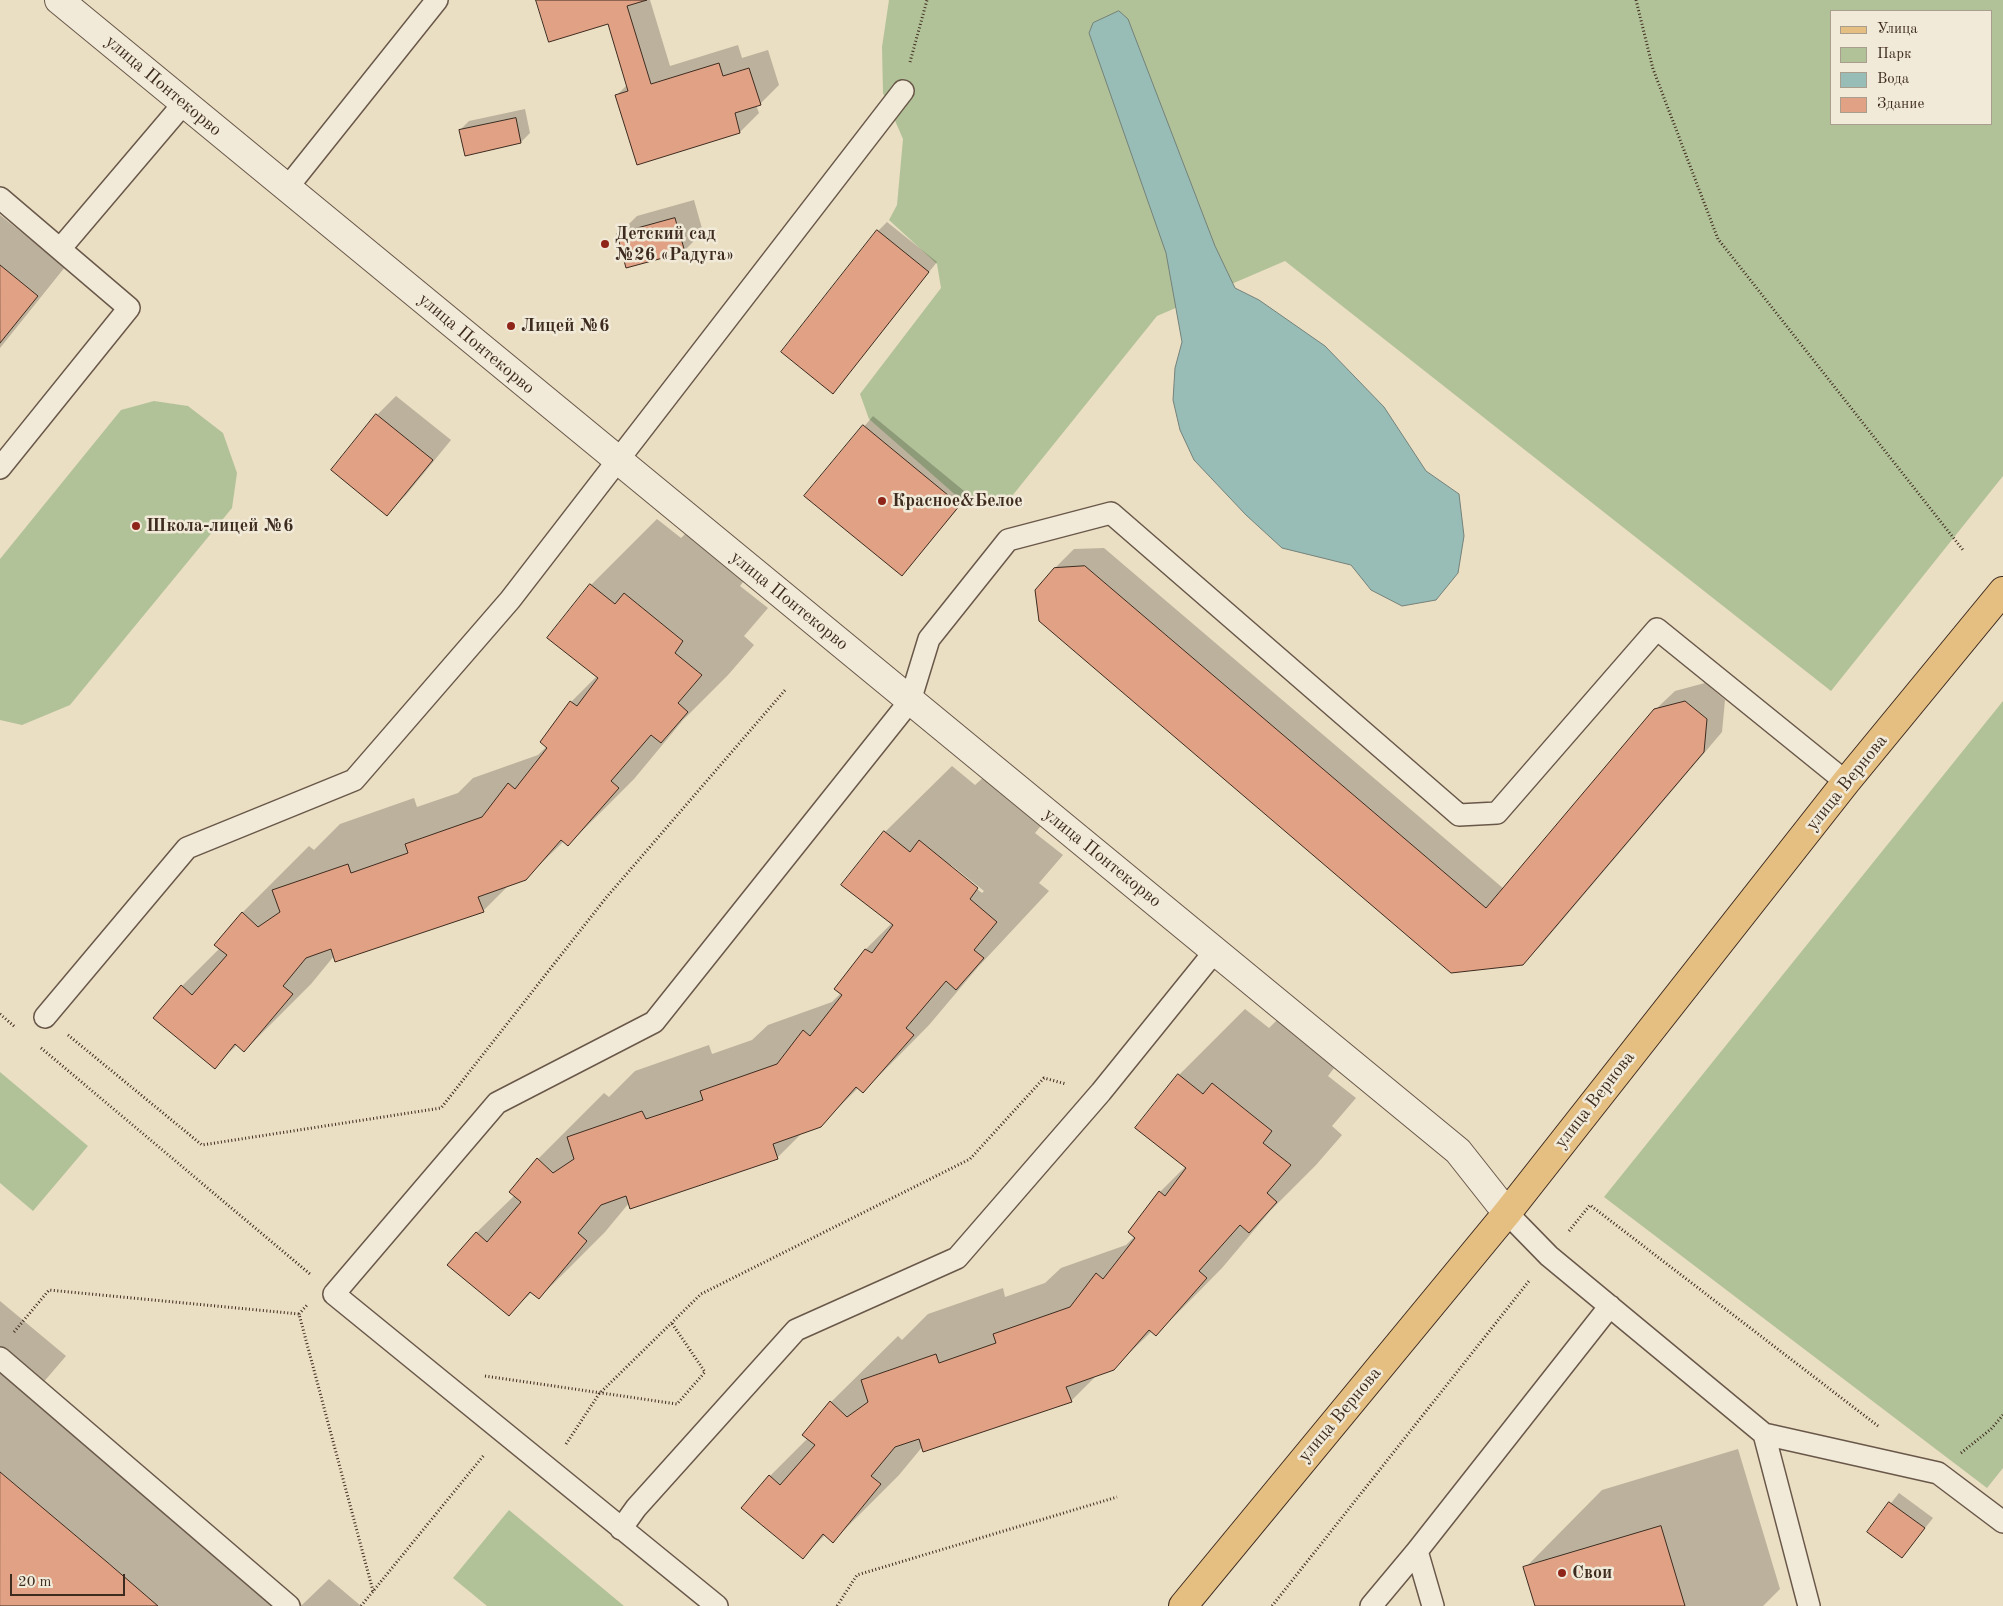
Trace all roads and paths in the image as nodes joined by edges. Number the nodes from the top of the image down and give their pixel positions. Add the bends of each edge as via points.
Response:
1 (60, 0) edge
2 (436, 0) edge
3 (927, 0) edge
4 (1636, 0) edge
5 (902, 91) joint
6 (184, 103) junction
7 (287, 188) junction
8 (0, 198) edge
9 (60, 249) junction
10 (616, 460) junction
11 (0, 468) edge
12 (1963, 550) dead end
13 (2003, 591) edge
14 (786, 689) dead end
15 (910, 701) junction
16 (1846, 782) junction
17 (1215, 951) junction
18 (45, 1017) joint
19 (36, 1044) dead end
20 (1101, 1092) junction
21 (1507, 1213) junction
22 (1549, 1256) junction
23 (334, 1294) junction
24 (1610, 1306) junction
25 (671, 1322) junction
26 (22, 1323) dead end
27 (0, 1358) edge
28 (482, 1375) dead end
29 (600, 1394) junction
30 (2003, 1415) edge
31 (1882, 1430) dead end
32 (502, 1433) junction
33 (1764, 1434) junction
34 (565, 1446) dead end
35 (1938, 1473) junction
36 (1118, 1497) dead end
37 (2003, 1522) edge
38 (621, 1528) junction
39 (1417, 1551) junction
40 (373, 1591) junction
41 (289, 1606) edge
42 (361, 1606) edge
43 (717, 1606) edge
44 (836, 1606) edge
45 (1183, 1606) edge
46 (1272, 1606) edge
47 (1371, 1606) edge
48 (1433, 1606) edge
49 (1809, 1606) edge

1 - 6 street, улица Понтекорво
2 - 7 lane
3 - 5 path
4 - 12 path via 1653,69 1718,239
5 - 10 lane
6 - 7 street, улица Понтекорво
6 - 9 lane
7 - 10 street, улица Понтекорво
8 - 9 lane
9 - 11 lane via 129,308
10 - 15 street, улица Понтекорво
10 - 18 lane via 510,600 354,780 187,848
13 - 16 main road, улица Вернова
14 - 18 path via 605,899 441,1108 202,1145
15 - 16 lane via 929,640 1008,540 1111,513 1459,815 1497,813 1657,629
15 - 17 street, улица Понтекорво
15 - 23 lane via 654,1022 497,1103
16 - 21 main road, улица Вернова
17 - 20 lane
17 - 21 street, улица Понтекорво via 1458,1151
19 - 23 path
20 - 25 path via 1044,1078 970,1159 701,1294
20 - 38 lane via 957,1258 796,1330
21 - 22 lane
21 - 45 main road, улица Вернова
22 - 24 lane
22 - 31 path via 1590,1205
22 - 46 path
23 - 32 lane
24 - 33 lane
24 - 39 lane
25 - 29 path
25 - 29 path via 705,1372 677,1404
26 - 40 path via 49,1290 299,1314
27 - 41 lane
28 - 29 path
29 - 34 path
30 - 35 path
32 - 38 lane
32 - 40 path
33 - 35 lane
33 - 49 lane
35 - 37 lane
36 - 44 path via 857,1575
38 - 43 lane
39 - 47 lane
39 - 48 lane
40 - 42 path

